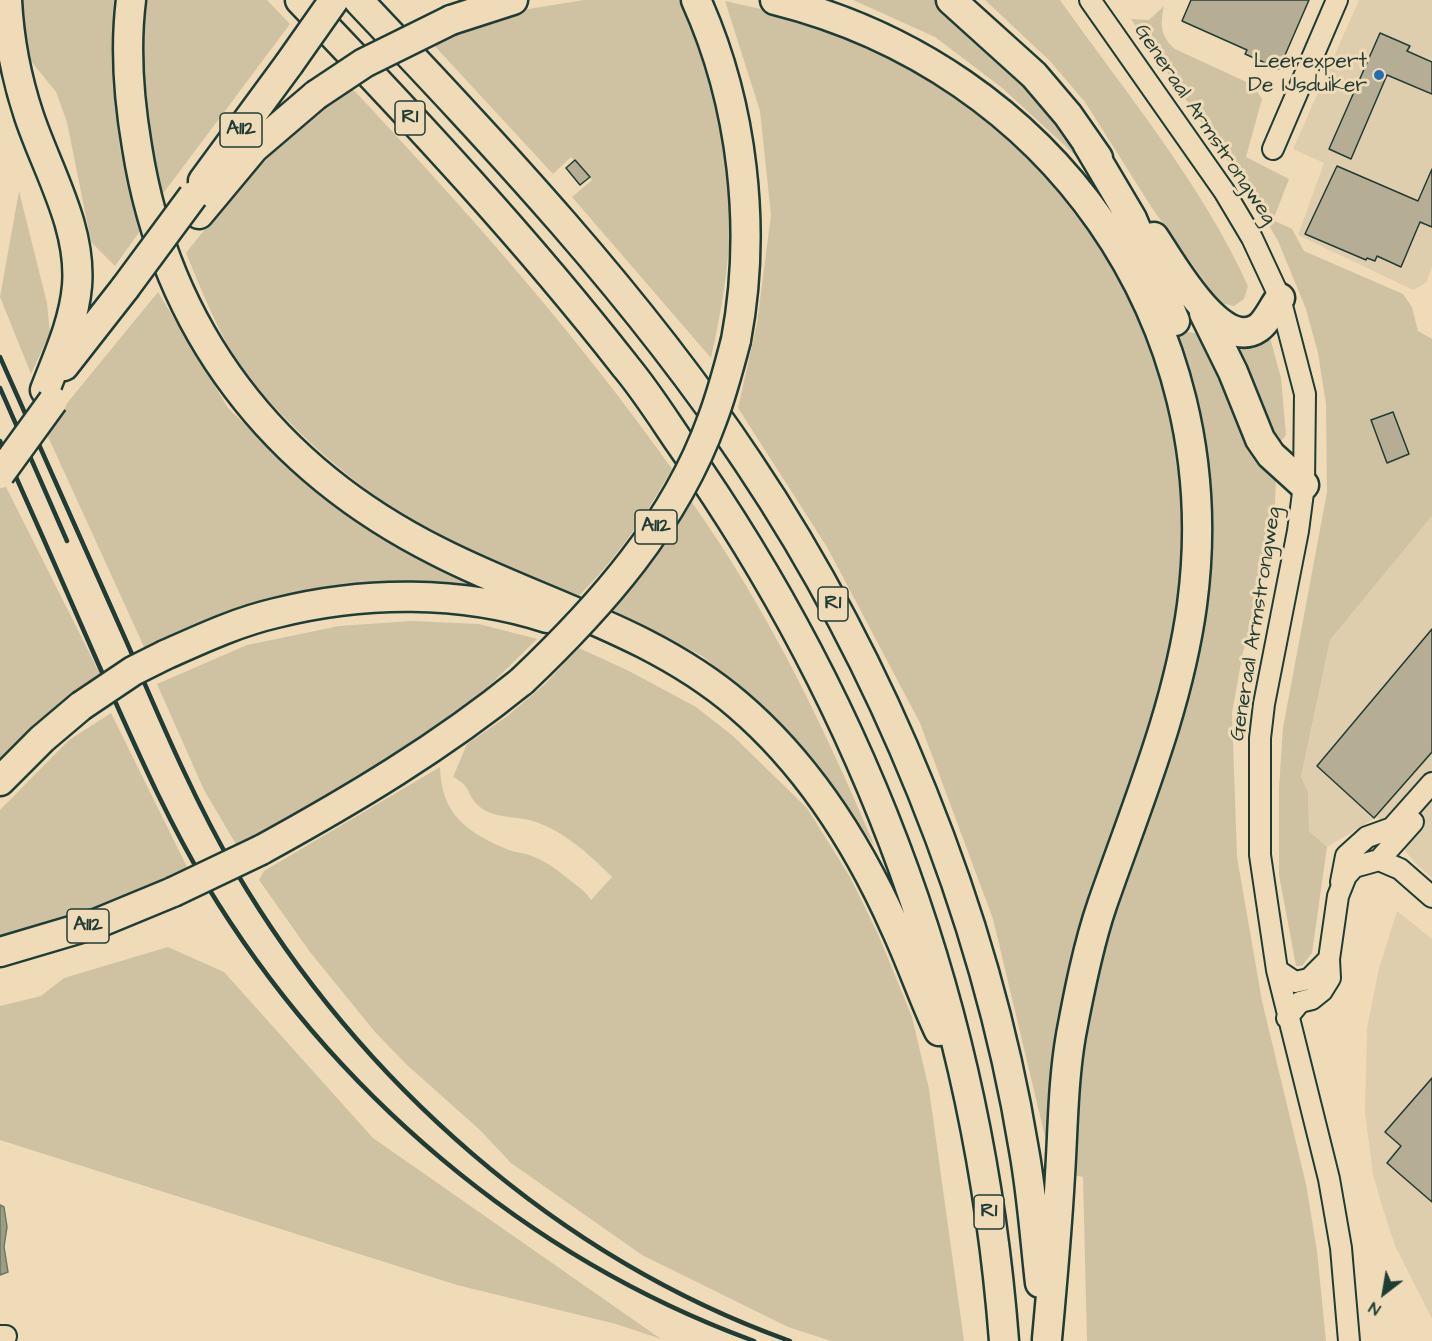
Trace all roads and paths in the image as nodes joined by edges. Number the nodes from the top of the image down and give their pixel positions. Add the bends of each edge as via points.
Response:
1 (7, 0) edge
2 (131, 0) edge
3 (300, 0) edge
4 (334, 0) edge
5 (358, 0) edge
6 (513, 0) edge
7 (775, 0) edge
8 (951, 0) edge
9 (1090, 0) edge
10 (1337, 0) edge
11 (698, 2) edge
12 (1087, 143) junction
13 (1273, 148) dead end
14 (196, 205) junction
15 (1190, 288) junction
16 (1280, 298) junction
17 (49, 395) junction
18 (0, 452) edge
19 (0, 474) edge
20 (1304, 485) junction
21 (686, 667) junction
22 (0, 781) edge
23 (1432, 783) edge
24 (1147, 785) junction
25 (1432, 801) edge
26 (1367, 837) junction
27 (1379, 860) junction
28 (1338, 896) junction
29 (1432, 897) edge
30 (0, 952) edge
31 (1293, 994) junction
32 (964, 1084) junction
33 (1047, 1340) edge
34 (1004, 1341) edge
35 (1349, 1341) edge

1 - 17 highway via 16,75 67,214 76,259 77,285 71,322
2 - 21 highway via 129,67 133,124 156,235 198,328 257,414 296,456 388,525 501,583 647,643
3 - 32 highway, R1 via 519,237 628,369 727,509 792,618 854,741 886,818 928,939
4 - 14 highway, A112, bridge
5 - 33 highway, R1 via 534,191 646,323 748,462 851,636 921,791 982,969 1003,1044 1025,1150
6 - 14 highway, bridge via 451,20 383,52 316,95
7 - 24 highway via 801,6 920,55 976,91 1039,147 1070,181 1101,221 1147,300 1182,404 1197,512 1191,606 1183,653
8 - 12 highway via 1034,75
9 - 16 street, Generaal Armstrongweg via 1224,190
10 - 13 street
11 - 30 highway, A112, bridge via 725,83 746,220 746,269 736,340 712,421 670,506 610,592 522,681 448,737 372,787 261,850 173,892 98,923
12 - 15 highway
12 - 24 highway via 1132,219 1164,291 1191,370 1208,451 1213,514 1204,610 1169,740
14 - 17 highway, A112, bridge
15 - 16 highway via 1212,317 1235,332 1247,333 1258,328
15 - 20 highway via 1213,329 1260,439 1271,455
16 - 20 street, Generaal Armstrongweg via 1305,394
17 - 18 highway, A112
17 - 19 highway, bridge
20 - 31 street, Generaal Armstrongweg via 1260,738 1260,855 1276,970
21 - 22 highway, bridge via 645,650 497,605 444,598 329,602 232,626 133,671 81,706
21 - 32 highway via 740,707 787,753 843,829 895,926
23 - 26 street via 1392,828
24 - 33 highway via 1101,910 1072,1034
25 - 27 street
26 - 27 street
26 - 28 street via 1346,856
27 - 28 street via 1354,867
27 - 29 street via 1400,869
28 - 31 street via 1330,978 1312,999
31 - 35 street, Generaal Armstrongweg via 1287,1018 1329,1179 1341,1248
32 - 34 highway, R1 via 988,1205

